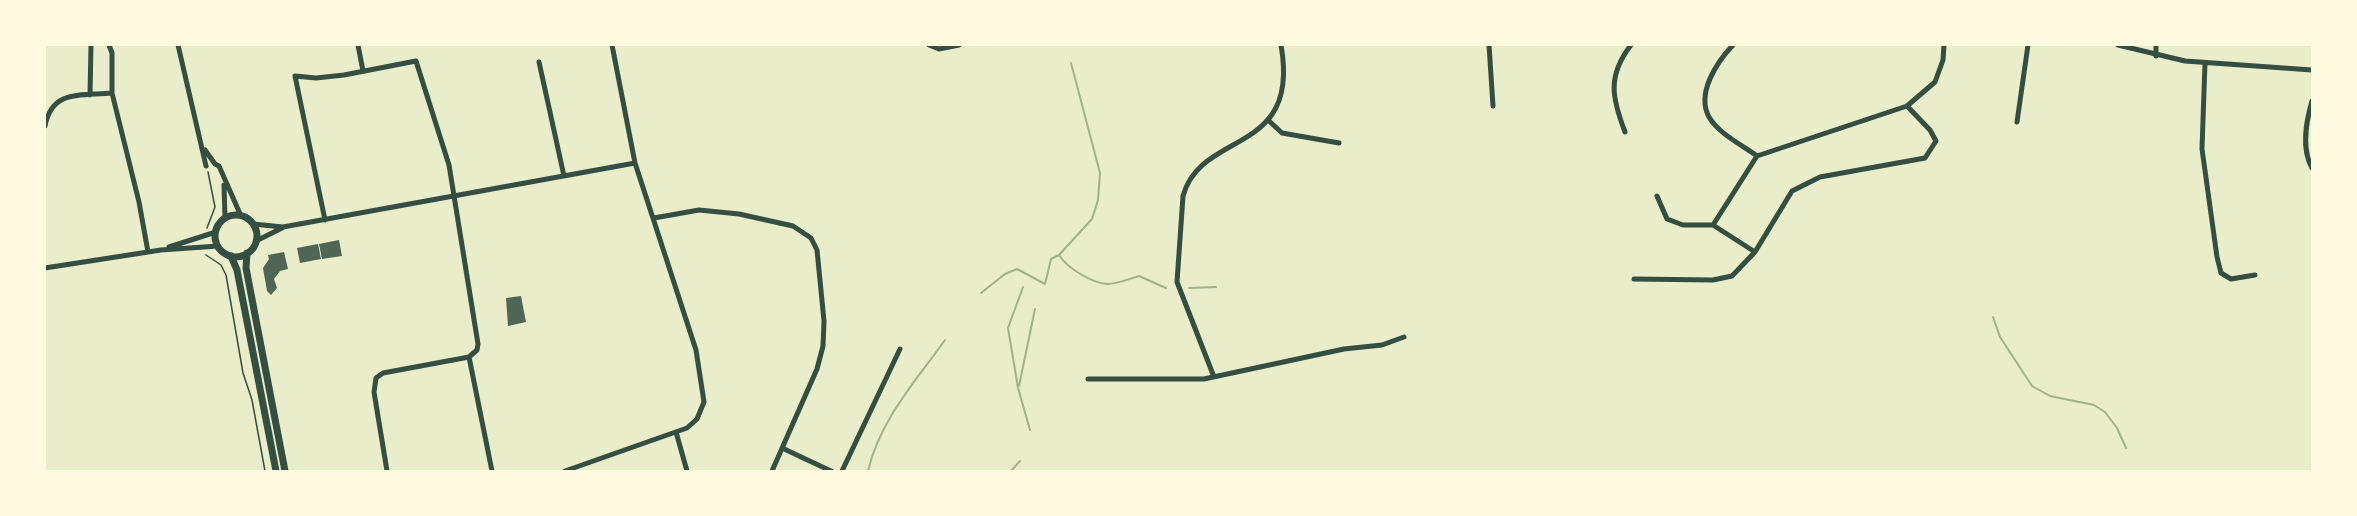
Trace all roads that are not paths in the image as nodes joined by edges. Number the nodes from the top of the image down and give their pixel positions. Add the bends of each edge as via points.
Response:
1 (91, 45) edge
2 (109, 45) edge
3 (178, 45) edge
4 (358, 45) edge
5 (612, 45) edge
6 (929, 45) edge
7 (959, 45) edge
8 (1281, 45) edge
9 (1489, 45) edge
10 (1631, 45) edge
11 (1732, 45) edge
12 (1944, 45) edge
13 (2028, 45) edge
14 (2118, 45) edge
15 (2156, 45) edge
16 (2156, 56) junction
17 (539, 63) dead end
18 (2205, 63) junction
19 (2312, 70) edge
20 (363, 71) junction
21 (112, 93) junction
22 (90, 95) junction
23 (2312, 101) edge
24 (1494, 106) dead end
25 (1907, 106) junction
26 (1268, 120) junction
27 (2017, 122) dead end
28 (45, 126) edge
29 (1625, 132) dead end
30 (1339, 143) dead end
31 (203, 146) junction
32 (1757, 156) junction
33 (635, 163) junction
34 (206, 166) road end
35 (2312, 168) edge
36 (564, 176) junction
37 (224, 181) junction
38 (453, 196) junction
39 (1657, 196) dead end
40 (240, 216) junction
41 (654, 218) junction
42 (225, 219) junction
43 (325, 220) junction
44 (253, 224) junction
45 (1713, 225) junction
46 (283, 227) junction
47 (216, 232) junction
48 (256, 241) junction
49 (218, 246) junction
50 (161, 250) junction
51 (148, 252) junction
52 (1755, 252) junction
53 (247, 253) junction
54 (231, 256) junction
55 (45, 268) edge
56 (2255, 275) dead end
57 (1634, 279) dead end
58 (1404, 337) dead end
59 (900, 349) dead end
60 (470, 357) junction
61 (1214, 377) junction
62 (1088, 379) dead end
63 (676, 432) junction
64 (782, 448) junction
65 (276, 471) edge
66 (285, 471) edge
67 (387, 471) edge
68 (492, 471) edge
69 (566, 471) edge
70 (687, 471) edge
71 (772, 471) edge
72 (831, 471) edge
73 (842, 471) edge

1 - 22 street
2 - 21 street
3 - 31 street
4 - 20 street
5 - 33 street
6 - 7 street via 939,49
8 - 26 street via 1284,88
9 - 24 street
10 - 29 street via 1616,70 1613,88
11 - 32 street via 1709,80 1708,116
12 - 25 street via 1935,82
13 - 27 street
14 - 16 street
15 - 16 street
16 - 18 street
17 - 36 street
18 - 19 street
18 - 56 street via 2202,149 2217,257 2221,273 2231,279
20 - 38 street via 416,61 449,165
20 - 43 street via 316,78 295,76
21 - 22 street
21 - 51 street
22 - 28 street via 58,100 48,110
23 - 35 street via 2305,132
25 - 32 street
25 - 52 street via 1936,141 1926,158 1820,177 1792,191
26 - 30 street via 1282,133
26 - 61 street via 1197,169 1183,196 1176,282
31 - 34 street
31 - 37 street via 219,166
32 - 45 street
33 - 36 street
33 - 41 street
36 - 38 street
37 - 40 street
37 - 42 street
38 - 43 street
38 - 60 street via 477,336 477,350
39 - 45 street via 1666,219 1683,225
40 - 42 street
40 - 44 street
41 - 63 street via 696,350 704,402 697,419
41 - 64 street via 699,210 718,211 794,226 811,238 820,269 823,346 817,369
42 - 47 street
43 - 46 street
44 - 46 street
44 - 48 street
45 - 52 street
46 - 48 street
47 - 49 street
47 - 50 street
48 - 53 street
49 - 50 street
49 - 54 street
50 - 51 street
51 - 55 street
52 - 57 street via 1732,276
53 - 54 street
53 - 66 street via 246,268
54 - 65 street via 237,270
58 - 61 street via 1382,345 1344,349
59 - 73 street
60 - 67 street via 376,378 374,392
60 - 68 street
61 - 62 street via 1182,381
63 - 69 street
63 - 70 street
64 - 71 street
64 - 72 street

